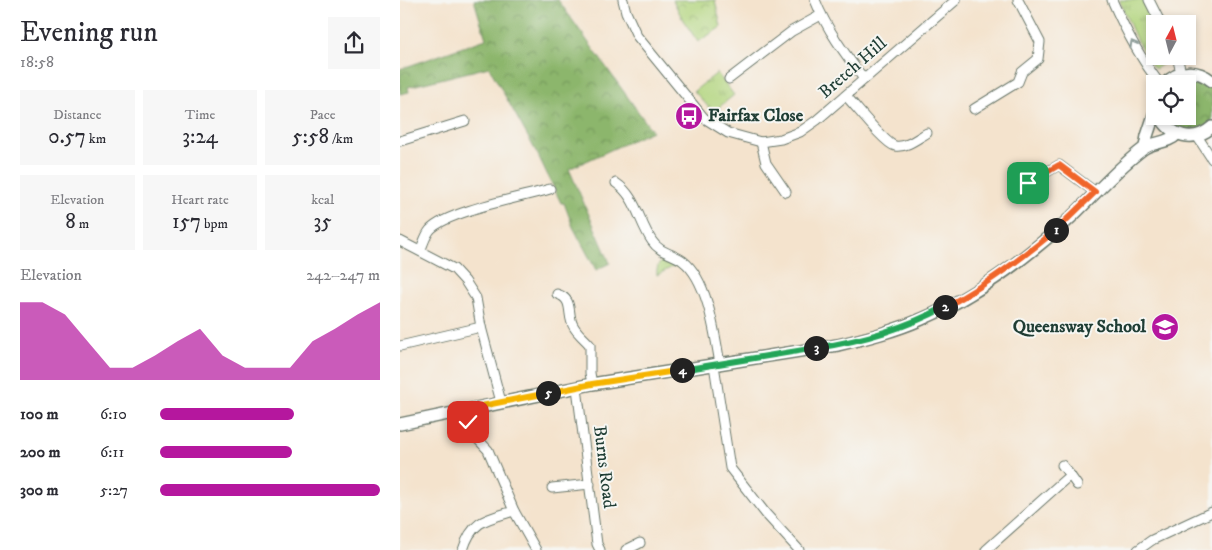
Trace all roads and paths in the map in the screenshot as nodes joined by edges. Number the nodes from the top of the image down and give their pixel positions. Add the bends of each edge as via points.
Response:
1 (623, 0) edge
2 (815, 0) edge
3 (956, 0) edge
4 (1018, 0) edge
5 (1112, 0) edge
6 (1149, 0) edge
7 (821, 15) junction
8 (1156, 15) edge
9 (1179, 65) edge
10 (1181, 73) junction
11 (1153, 75) edge
12 (1176, 75) edge
13 (1210, 78) edge
14 (729, 79) dead end
15 (864, 79) junction
16 (846, 96) junction
17 (974, 109) dead end
18 (465, 121) dead end
19 (1150, 125) edge
20 (1166, 125) edge
21 (1212, 127) edge
22 (927, 133) dead end
23 (1177, 134) junction
24 (1197, 136) junction
25 (400, 141) edge
26 (761, 142) junction
27 (1145, 147) junction
28 (1212, 159) edge
29 (1028, 183) dead end
30 (616, 184) dead end
31 (550, 190) dead end
32 (786, 192) dead end
33 (1095, 192) junction
34 (400, 241) edge
35 (420, 251) junction
36 (557, 294) dead end
37 (481, 327) junction
38 (400, 346) edge
39 (717, 364) junction
40 (592, 384) junction
41 (576, 388) junction
42 (501, 402) junction
43 (466, 409) junction
44 (400, 424) edge
45 (1062, 465) dead end
46 (1070, 475) junction
47 (590, 484) junction
48 (1077, 485) dead end
49 (552, 488) dead end
50 (514, 510) junction
51 (1212, 512) edge
52 (640, 543) dead end
53 (463, 550) edge
54 (536, 550) edge
55 (600, 550) edge
56 (626, 550) edge
57 (799, 550) edge
58 (986, 550) edge
59 (1138, 550) edge

1 - 26 street, Bretch Hill via 637,36 704,118 728,133
2 - 7 street
3 - 15 street, Bretch Hill
4 - 17 street via 1040,42 1038,59 1022,72 1018,82
11 -> 5 street
6 - 8 street
7 - 14 street via 792,31
7 - 15 street via 841,50
9 - 10 street
10 - 12 main road
10 - 13 main road via 1194,72
15 - 16 street, Bretch Hill
16 - 22 street via 894,146 904,145
16 - 26 street, Bretch Hill via 800,132
18 - 25 street
19 - 27 main road
20 - 23 main road
21 - 24 main road
23 - 24 main road
23 - 27 main road via 1172,140
24 - 28 street
26 - 32 street via 766,163
27 - 33 main road
29 - 33 street via 1059,165
30 - 39 street via 631,198 645,231 656,247 682,261 700,286 708,303
31 - 35 street via 440,221 429,231
33 - 39 main road via 1066,221 997,276 924,318 838,345
34 - 35 street
35 - 37 street via 454,269 465,280 476,298
36 - 40 street via 570,305 572,326 590,345
37 - 38 street
37 - 42 street
39 - 40 main road
39 - 57 street via 730,468
40 - 41 main road
41 - 42 main road
41 - 47 street, Burns Road
42 - 43 main road
43 - 44 main road
43 - 50 street via 471,432 488,450
45 - 46 street
46 - 48 street
46 - 58 street
47 - 49 street
47 - 55 street, Burns Road
50 - 53 street via 472,529
50 - 54 street
51 - 59 street via 1152,540
52 - 56 street

